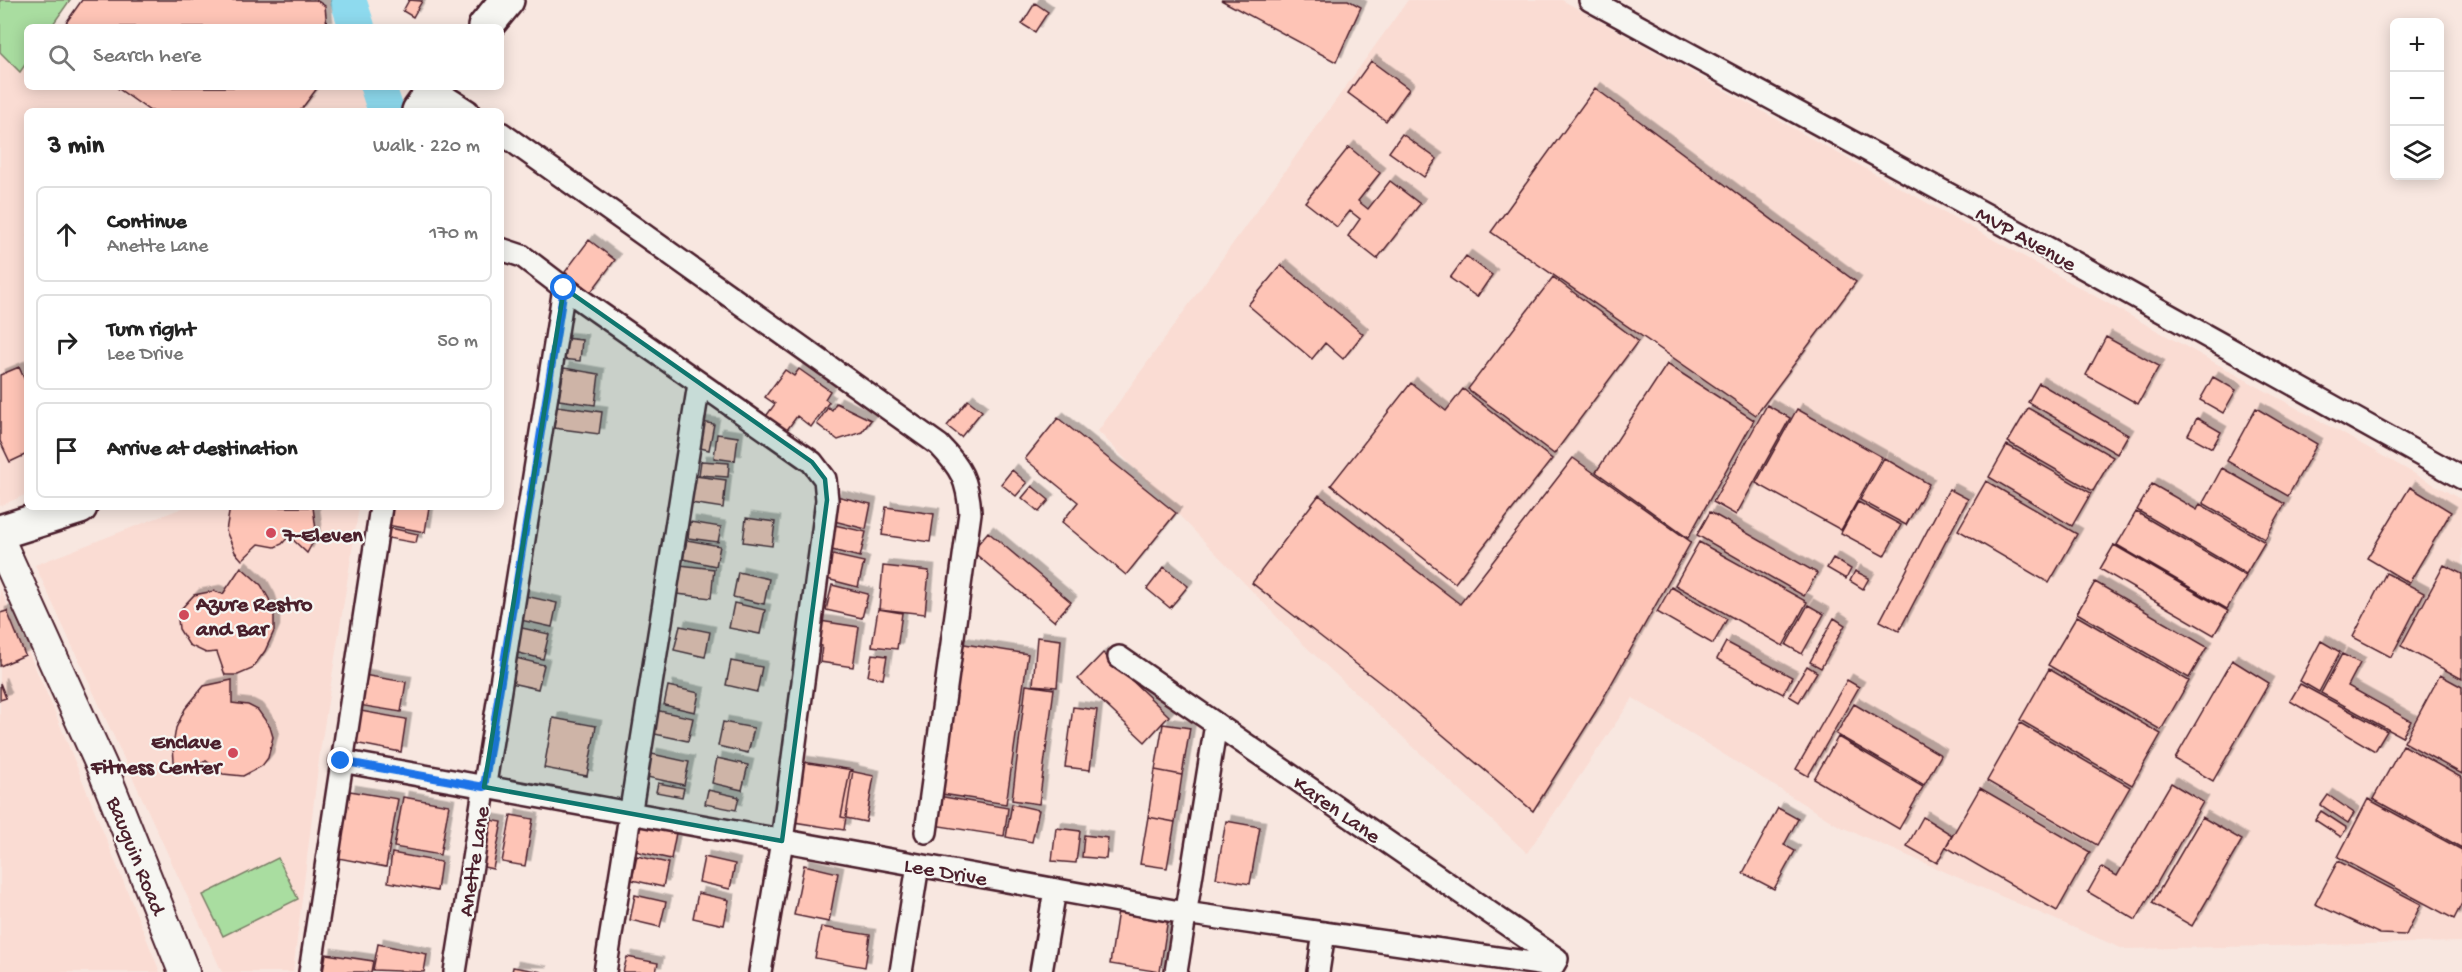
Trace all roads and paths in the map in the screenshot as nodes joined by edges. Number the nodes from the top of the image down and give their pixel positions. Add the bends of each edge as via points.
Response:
1 (507, 0) edge
2 (1590, 0) edge
3 (487, 24) edge
4 (430, 96) edge
5 (460, 108) edge
6 (504, 135) edge
7 (504, 250) edge
8 (564, 288) junction
9 (699, 384) junction
10 (2462, 478) edge
11 (70, 510) edge
12 (381, 510) edge
13 (0, 516) edge
14 (33, 521) junction
15 (0, 532) edge
16 (0, 542) edge
17 (1119, 657) dead end
18 (1216, 724) junction
19 (341, 761) junction
20 (484, 787) junction
21 (630, 813) junction
22 (926, 832) dead end
23 (782, 841) junction
24 (918, 865) junction
25 (1055, 890) junction
26 (1185, 913) junction
27 (1324, 933) junction
28 (1464, 962) edge
29 (1555, 962) joint
30 (184, 972) edge
31 (310, 972) edge
32 (454, 972) edge
33 (605, 972) edge
34 (760, 972) edge
35 (901, 972) edge
36 (1041, 972) edge
37 (1176, 972) edge
38 (1318, 972) edge

1 - 3 main road
2 - 10 street, MVP Avenue
4 - 5 street
6 - 22 street via 939,445 958,466 968,489 970,513
7 - 8 street via 522,256
8 - 9 street
8 - 20 street, Anette Lane
9 - 21 street
9 - 23 street via 812,462 825,479 827,500
11 - 14 main road
12 - 19 street
13 - 14 main road
14 - 15 main road
16 - 30 street, Bauguin Road via 102,767
17 - 18 street, Karen Lane
18 - 26 street
18 - 29 street, Karen Lane
19 - 20 street, Lee Drive
19 - 31 street
20 - 21 street, Lee Drive
20 - 32 street, Anette Lane
21 - 23 street, Lee Drive
21 - 33 street
23 - 24 street, Lee Drive
23 - 34 street
24 - 25 street, Lee Drive
24 - 35 street
25 - 26 street, Lee Drive
25 - 36 street
26 - 27 street, Lee Drive
26 - 37 street
27 - 28 street, Lee Drive
27 - 38 street
28 - 29 street, Lee Drive

